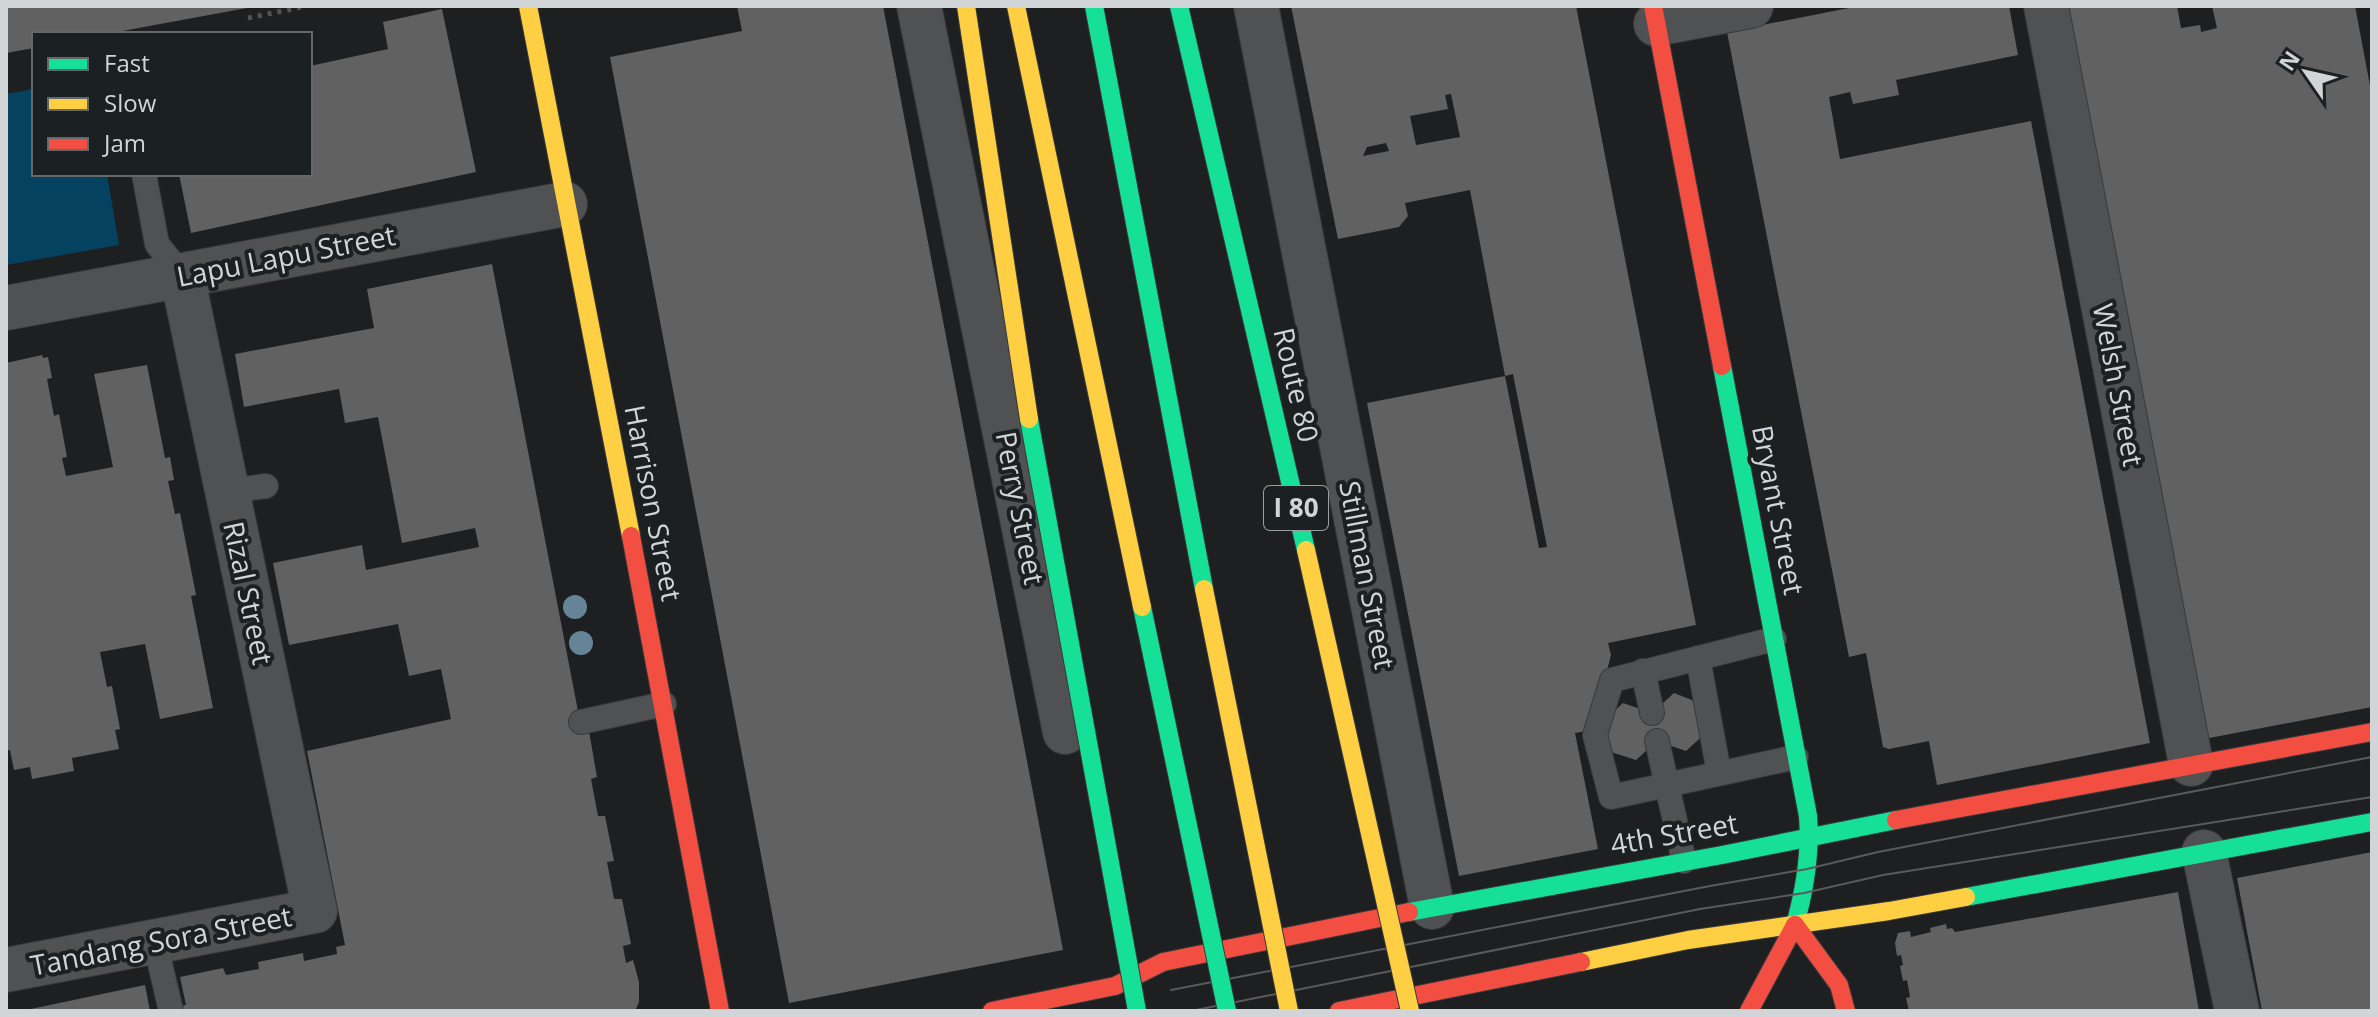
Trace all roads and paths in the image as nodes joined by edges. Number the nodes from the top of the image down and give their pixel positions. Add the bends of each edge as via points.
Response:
1 (307, 6) edge
2 (528, 6) edge
3 (919, 6) edge
4 (966, 6) edge
5 (1016, 6) edge
6 (1094, 6) edge
7 (1179, 6) edge
8 (1256, 6) edge
9 (1751, 6) edge
10 (2046, 6) edge
11 (1654, 15) edge
12 (248, 18) dead end
13 (144, 176) edge
14 (565, 204) junction
15 (182, 275) junction
16 (6, 308) edge
17 (1774, 639) junction
18 (1698, 658) junction
19 (1643, 671) junction
20 (664, 704) junction
21 (1652, 713) dead end
22 (581, 722) dead end
23 (2372, 732) edge
24 (1657, 741) dead end
25 (1796, 757) junction
26 (2191, 764) junction
27 (1719, 773) junction
28 (1667, 783) junction
29 (2372, 822) edge
30 (1810, 836) junction
31 (2204, 852) junction
32 (1684, 861) junction
33 (1432, 907) junction
34 (315, 911) joint
35 (1795, 925) junction
36 (155, 942) junction
37 (6, 970) edge
38 (1121, 1003) edge
39 (171, 1011) edge
40 (720, 1011) edge
41 (992, 1011) edge
42 (1227, 1011) edge
43 (1289, 1011) edge
44 (1339, 1011) edge
45 (1410, 1011) edge
46 (1749, 1011) edge
47 (1846, 1011) edge
48 (2237, 1011) edge

1 - 12 path
2 - 14 main road, Harrison Street
3 - 38 street, Perry Street
4 - 38 main road, bridge
5 - 42 main road, bridge
6 - 43 main road, bridge
7 - 45 main road, Route 80 / I 80, bridge
8 - 33 street, Stillman Street
9 - 11 street
10 - 26 street, Welsh Street
11 - 17 main road, Bryant Street
13 - 15 lane via 157,244
14 - 15 street, Lapu Lapu Street
14 - 20 main road, Harrison Street
15 - 16 street, Lapu Lapu Street
15 - 34 street, Rizal Street via 246,488
17 - 18 lane
17 - 25 main road, Bryant Street
18 - 19 lane
18 - 27 lane
19 - 21 lane
19 - 28 lane via 1612,680 1595,735 1611,797
20 - 22 lane
20 - 40 main road, Harrison Street
23 - 26 main road, 4th Street
24 - 28 lane
25 - 27 lane
25 - 30 main road, Bryant Street
26 - 30 main road, 4th Street
27 - 28 lane
28 - 32 lane
29 - 31 main road
30 - 32 main road, 4th Street
30 - 35 main road, Bryant Street
31 - 35 main road
31 - 48 street
32 - 33 main road, 4th Street
33 - 38 main road, 4th Street via 1163,962
34 - 36 street, Tandang Sora Street
35 - 44 main road via 1688,940
35 - 46 main road, Bryant Street
35 - 47 main road via 1839,985
36 - 37 street, Tandang Sora Street
36 - 39 lane
38 - 41 main road, 4th Street

